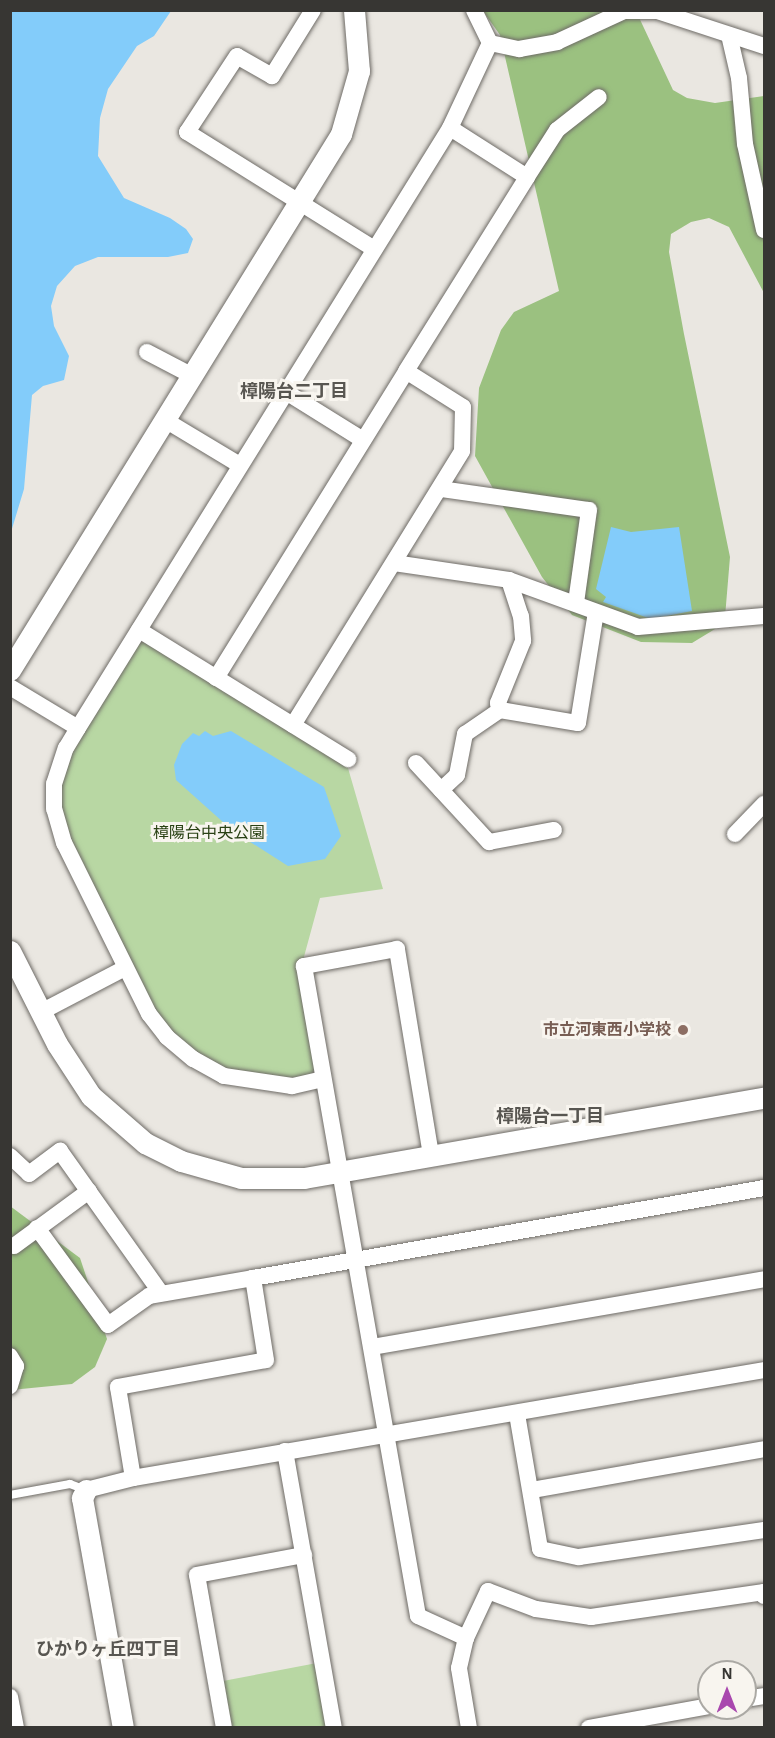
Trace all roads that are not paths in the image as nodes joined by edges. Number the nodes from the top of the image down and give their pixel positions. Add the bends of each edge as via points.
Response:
1 (313, 10) edge
2 (354, 10) edge
3 (474, 10) edge
4 (729, 35) junction
5 (490, 43) junction
6 (765, 46) edge
7 (599, 97) dead end
8 (450, 128) junction
9 (527, 177) junction
10 (299, 203) junction
11 (765, 230) edge
12 (374, 249) junction
13 (147, 352) dead end
14 (406, 371) junction
15 (193, 376) junction
16 (286, 392) junction
17 (165, 420) junction
18 (363, 440) junction
19 (240, 465) junction
20 (441, 489) junction
21 (394, 563) junction
22 (509, 580) junction
23 (576, 602) junction
24 (596, 612) junction
25 (765, 616) edge
26 (138, 630) junction
27 (10, 670) edge
28 (216, 678) junction
29 (10, 687) edge
30 (500, 710) junction
31 (293, 725) junction
32 (78, 728) junction
33 (348, 759) dead end
34 (416, 763) dead end
35 (441, 790) junction
36 (765, 804) edge
37 (554, 830) dead end
38 (735, 834) dead end
39 (10, 951) edge
40 (125, 968) junction
41 (40, 1012) junction
42 (323, 1079) junction
43 (765, 1098) edge
44 (431, 1155) junction
45 (10, 1156) edge
46 (340, 1172) junction
47 (765, 1188) edge
48 (89, 1191) junction
49 (37, 1228) junction
50 (14, 1246) dead end
51 (356, 1258) junction
52 (253, 1278) junction
53 (765, 1279) edge
54 (161, 1293) junction
55 (372, 1347) junction
56 (10, 1356) edge
57 (765, 1370) edge
58 (10, 1386) edge
59 (517, 1414) junction
60 (386, 1434) junction
61 (765, 1449) edge
62 (285, 1451) junction
63 (133, 1478) junction
64 (86, 1490) junction
65 (532, 1490) junction
66 (11, 1494) edge
67 (765, 1530) edge
68 (304, 1555) junction
69 (765, 1596) edge
70 (466, 1638) junction
71 (10, 1697) edge
72 (697, 1708) edge
73 (16, 1728) edge
74 (123, 1728) edge
75 (224, 1728) edge
76 (334, 1728) edge
77 (469, 1728) edge
78 (589, 1728) edge

1 - 10 street via 272,76 237,56 187,132
2 - 10 street via 359,56 353,100 341,134
3 - 5 street
4 - 5 street via 675,15 624,11 557,42 519,49
4 - 6 street
4 - 11 street via 739,78 745,144
5 - 8 street
7 - 9 street via 557,130
8 - 9 street
8 - 12 street
9 - 14 street
10 - 12 street
10 - 15 street
12 - 16 street
13 - 15 street
14 - 18 street
14 - 20 street via 463,406 462,452
15 - 17 street
16 - 18 street
16 - 19 street
17 - 19 street
17 - 27 street
18 - 28 street
19 - 26 street
20 - 21 street
20 - 23 street via 589,510
21 - 22 street
21 - 31 street
22 - 23 street
22 - 30 street via 521,616 523,641 498,703
23 - 24 street
24 - 25 street via 638,627 655,628 701,619
24 - 30 street via 578,723
26 - 28 street
26 - 32 street
28 - 31 street
29 - 32 street
30 - 35 street via 465,734 457,775
31 - 33 street
32 - 40 street via 66,748 54,784 58,830
34 - 35 street
35 - 37 street via 489,842
36 - 38 street
39 - 41 street
40 - 41 street
40 - 42 street via 149,1014 193,1059 224,1076 262,1084 292,1086
41 - 46 street via 65,1059 91,1096 146,1143 181,1161 241,1178 274,1180
42 - 44 street via 304,966 396,949
42 - 46 street
43 - 44 street
44 - 46 street
45 - 48 street via 29,1174 60,1151
46 - 51 street
47 - 51 street
48 - 49 street
48 - 54 street
49 - 50 street
49 - 54 street via 108,1325 148,1296
51 - 52 street
51 - 55 street
52 - 54 street
52 - 63 street via 266,1360 118,1388
53 - 55 street
55 - 60 street
56 - 58 street via 16,1366
57 - 59 street
59 - 60 street
59 - 65 street
60 - 62 street
60 - 70 street via 418,1616
61 - 65 street
62 - 63 street
62 - 68 street
63 - 64 street
64 - 66 lane via 70,1484
64 - 74 street via 82,1498
65 - 67 street via 540,1549 552,1554 579,1557
68 - 75 street via 197,1575
68 - 76 street
69 - 70 street via 764,1592 591,1617 536,1609 488,1591
70 - 77 street via 459,1668
71 - 73 street
72 - 78 street

